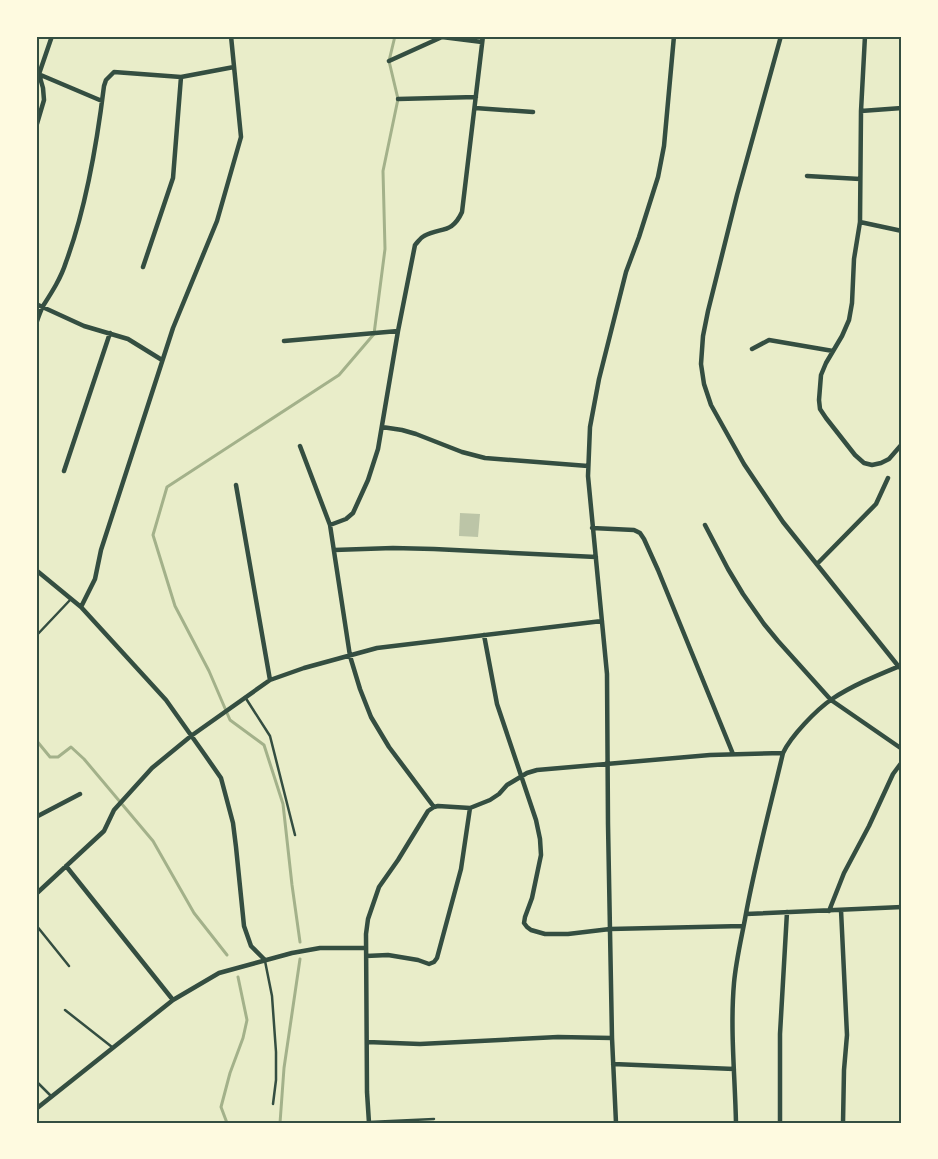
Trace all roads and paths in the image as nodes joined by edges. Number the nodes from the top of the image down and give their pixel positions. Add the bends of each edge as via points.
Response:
1 (52, 36) edge
2 (231, 36) edge
3 (674, 36) edge
4 (781, 36) edge
5 (865, 36) edge
6 (483, 39) edge
7 (389, 61) dead end
8 (234, 67) junction
9 (38, 74) edge
10 (180, 77) junction
11 (476, 97) junction
12 (398, 99) dead end
13 (102, 101) junction
14 (475, 108) junction
15 (902, 108) edge
16 (861, 111) junction
17 (533, 112) dead end
18 (36, 127) edge
19 (807, 176) dead end
20 (860, 179) junction
21 (860, 222) junction
22 (902, 231) edge
23 (143, 268) dead end
24 (36, 304) edge
25 (42, 307) junction
26 (36, 324) edge
27 (398, 331) junction
28 (110, 332) junction
29 (284, 341) dead end
30 (752, 349) dead end
31 (833, 351) junction
32 (162, 360) junction
33 (382, 428) junction
34 (902, 444) edge
35 (300, 446) dead end
36 (36, 462) edge
37 (588, 466) junction
38 (36, 470) edge
39 (64, 471) dead end
40 (888, 478) dead end
41 (236, 485) dead end
42 (330, 525) junction
43 (705, 525) dead end
44 (592, 528) junction
45 (334, 550) junction
46 (596, 557) junction
47 (817, 564) junction
48 (36, 570) edge
49 (71, 599) junction
50 (81, 607) junction
51 (602, 621) junction
52 (484, 635) junction
53 (36, 636) edge
54 (350, 656) junction
55 (900, 666) edge
56 (270, 680) junction
57 (245, 697) junction
58 (831, 700) junction
59 (191, 736) junction
60 (902, 749) edge
61 (783, 753) junction
62 (732, 754) junction
63 (902, 762) edge
64 (608, 764) junction
65 (521, 776) junction
66 (80, 794) dead end
67 (434, 807) junction
68 (470, 808) junction
69 (36, 817) edge
70 (295, 835) dead end
71 (66, 866) junction
72 (36, 894) edge
73 (902, 907) edge
74 (829, 910) junction
75 (841, 910) junction
76 (787, 912) junction
77 (746, 914) junction
78 (36, 925) edge
79 (743, 926) junction
80 (610, 929) junction
81 (366, 948) junction
82 (366, 956) junction
83 (265, 960) junction
84 (69, 966) dead end
85 (172, 1000) junction
86 (65, 1010) dead end
87 (612, 1038) junction
88 (367, 1042) junction
89 (112, 1047) junction
90 (613, 1064) junction
91 (734, 1069) junction
92 (36, 1081) edge
93 (51, 1096) junction
94 (273, 1104) dead end
95 (36, 1109) edge
96 (434, 1119) dead end
97 (369, 1122) edge
98 (616, 1123) edge
99 (736, 1123) edge
100 (780, 1123) edge
101 (843, 1123) edge

1 - 9 street
2 - 8 street
3 - 37 street via 661,162 626,272 600,379 590,427
4 - 47 street via 708,311 701,364 710,405 744,464 783,522
5 - 16 street
6 - 7 street via 442,37
6 - 11 street
8 - 10 street
8 - 32 street via 241,137 217,221
9 - 13 street
9 - 18 street via 44,100
10 - 13 street via 114,72 106,80
10 - 23 street via 173,178
11 - 12 street
11 - 14 street
13 - 25 street via 88,184 77,226 58,282
14 - 17 street
14 - 27 street via 462,212 450,228 422,237 415,245
15 - 16 street
16 - 20 street
19 - 20 street
20 - 21 street
21 - 22 street
21 - 31 street via 849,320
24 - 25 street
25 - 26 street
25 - 28 street via 84,326
27 - 29 street
27 - 33 street
28 - 32 street
28 - 39 street
30 - 31 street via 769,340
31 - 34 street via 821,375 819,392 820,409 826,418 864,463 872,465 889,459
32 - 50 street via 101,550 95,579
33 - 37 street via 416,434 484,458
33 - 42 street via 368,480 353,513
35 - 42 street
36 - 38 street
37 - 44 street
40 - 47 street via 876,504
41 - 56 street
42 - 45 street
43 - 58 street via 743,594 764,624
44 - 46 street
44 - 62 street via 634,530 644,539
45 - 46 street via 434,549
45 - 54 street
46 - 51 street
47 - 55 street
48 - 49 street
49 - 50 street
49 - 53 lane
50 - 59 street via 166,700
51 - 52 street
51 - 64 street via 607,674
52 - 54 street via 377,648
52 - 65 street via 497,704
54 - 56 street
54 - 67 street via 372,717 389,747
55 - 58 street
56 - 57 street
57 - 59 street
57 - 70 lane via 270,736
58 - 60 street
58 - 61 street via 798,732
59 - 71 street via 152,768 114,810 104,831
59 - 83 street via 221,778 233,823 244,926 251,946
61 - 62 street
61 - 77 street
62 - 64 street
63 - 74 street via 844,873
64 - 65 street via 537,770
64 - 80 street
65 - 68 street via 490,800
65 - 80 street via 536,820 541,848 538,873 524,923 545,934
66 - 69 street
67 - 68 street
67 - 81 street via 422,820 379,887 368,918
68 - 82 street via 461,869 434,962
71 - 72 street
71 - 85 street
73 - 75 street
74 - 75 street
74 - 76 street
75 - 101 street via 847,1035
76 - 77 street
76 - 100 street via 780,1034
77 - 79 street
78 - 84 lane
79 - 80 street
79 - 91 street via 732,1013
80 - 87 street
81 - 82 street
81 - 83 street via 320,948
82 - 88 street
83 - 85 street via 219,973
83 - 94 lane via 272,996 276,1052
85 - 89 street
86 - 89 lane
87 - 88 street via 420,1044
87 - 90 street
88 - 97 street
89 - 93 street
90 - 91 street
90 - 98 street
91 - 99 street
92 - 93 lane
93 - 95 street
96 - 97 lane

